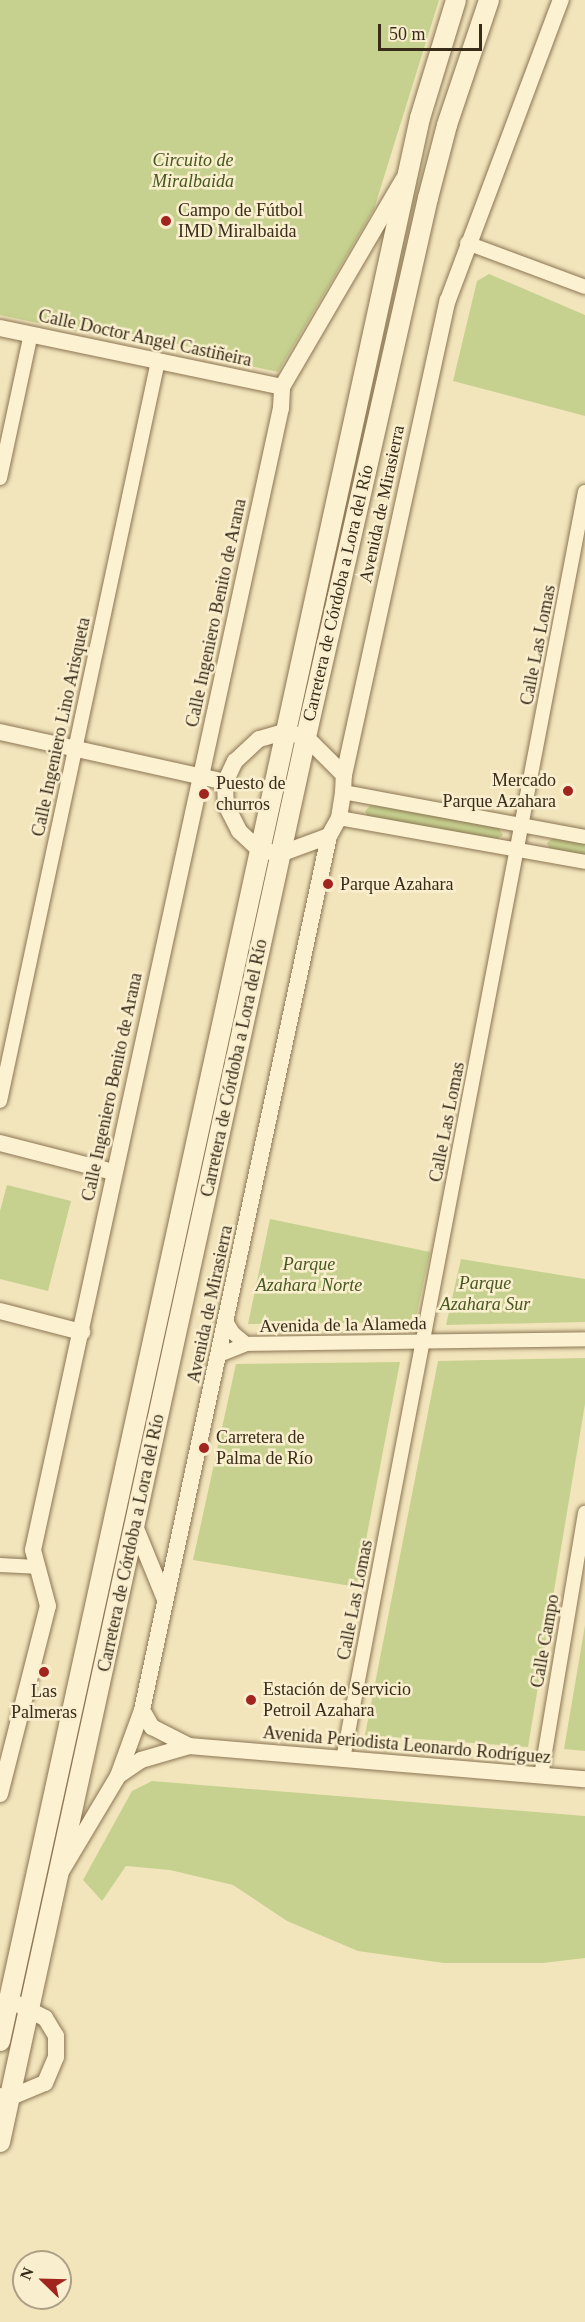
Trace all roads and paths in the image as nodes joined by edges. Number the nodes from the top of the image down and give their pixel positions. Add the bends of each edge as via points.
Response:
1 (456, 0) edge
2 (489, 0) edge
3 (561, 0) edge
4 (409, 171) junction
5 (467, 243) junction
6 (585, 287) edge
7 (0, 327) edge
8 (31, 334) junction
9 (158, 361) junction
10 (282, 387) junction
11 (0, 478) edge
12 (585, 492) edge
13 (0, 732) edge
14 (284, 732) junction
15 (306, 737) junction
16 (75, 748) junction
17 (200, 776) junction
18 (225, 782) junction
19 (343, 784) junction
20 (339, 818) junction
21 (523, 825) junction
22 (329, 836) junction
23 (585, 837) edge
24 (258, 849) junction
25 (518, 850) junction
26 (280, 854) junction
27 (585, 862) edge
28 (0, 1101) edge
29 (0, 1143) edge
30 (113, 1172) junction
31 (0, 1311) edge
32 (227, 1323) junction
33 (82, 1332) junction
34 (585, 1339) edge
35 (423, 1342) junction
36 (246, 1344) junction
37 (219, 1355) junction
38 (585, 1513) edge
39 (135, 1526) junction
40 (0, 1565) edge
41 (36, 1567) junction
42 (164, 1597) junction
43 (142, 1710) junction
44 (189, 1746) junction
45 (343, 1759) junction
46 (118, 1776) junction
47 (541, 1776) junction
48 (585, 1779) edge
49 (0, 1794) edge
50 (57, 1879) junction
51 (4, 2003) edge
52 (29, 2006) junction
53 (0, 2041) edge
54 (5, 2097) edge
55 (0, 2142) edge

1 - 4 main road, Carretera de Córdoba a Lora del Río via 440,43
2 - 15 main road, Carretera de Córdoba a Lora del Río via 447,124 428,198
3 - 5 street, Avenida de Mirasierra
4 - 10 street
4 - 14 main road, Carretera de Córdoba a Lora del Río
5 - 6 street
5 - 19 street, Avenida de Mirasierra via 448,300 429,381
7 - 8 street, Calle Doctor Angel Castiñeira
8 - 9 street, Calle Doctor Angel Castiñeira
8 - 11 street
9 - 10 street, Calle Doctor Angel Castiñeira
9 - 16 street, Calle Ingeniero Lino Arisqueta
10 - 17 street, Calle Ingeniero Benito de Arana via 281,408
12 - 21 street, Calle Las Lomas
13 - 16 street
14 - 15 street
14 - 18 street via 260,739 235,761
14 - 24 main road, Carretera de Córdoba a Lora del Río
15 - 19 street
15 - 26 main road, Carretera de Córdoba a Lora del Río
16 - 17 street
16 - 28 street, Calle Ingeniero Lino Arisqueta
17 - 18 street
17 - 30 street, Calle Ingeniero Benito de Arana
18 - 24 street via 226,805 239,831
19 - 20 street, Avenida de Mirasierra
19 - 21 street
20 - 22 street, Avenida de Mirasierra
20 - 25 street
21 - 23 street
21 - 25 street, Calle Las Lomas
22 - 26 street
22 - 32 street, Avenida de Mirasierra
24 - 26 street
24 - 51 main road, Carretera de Córdoba a Lora del Río
25 - 27 street
25 - 35 street, Calle Las Lomas
26 - 39 main road, Carretera de Córdoba a Lora del Río
29 - 30 street
30 - 33 street, Calle Ingeniero Benito de Arana
31 - 33 street
32 - 36 street, Avenida de la Alameda via 232,1334
32 - 37 street, Avenida de Mirasierra
33 - 41 street, Calle Ingeniero Benito de Arana via 33,1550
34 - 35 street, Avenida de la Alameda
35 - 36 street, Avenida de la Alameda
35 - 45 street, Calle Las Lomas
36 - 37 street, Avenida de la Alameda
37 - 42 street, Avenida de Mirasierra
38 - 47 street, Calle Campo
39 - 42 street
39 - 50 main road, Carretera de Córdoba a Lora del Río
40 - 41 street
41 - 49 street, Calle Ingeniero Benito de Arana via 48,1606
42 - 43 street, Avenida de Mirasierra
43 - 44 street, Avenida Periodista Leonardo Rodríguez via 152,1727
43 - 46 street, Avenida de Mirasierra
44 - 45 street, Avenida Periodista Leonardo Rodríguez
44 - 46 street, Avenida Periodista Leonardo Rodríguez via 141,1760
45 - 47 street, Avenida Periodista Leonardo Rodríguez
46 - 50 street, Avenida de Mirasierra
47 - 48 street, Avenida Periodista Leonardo Rodríguez
50 - 52 main road, Carretera de Córdoba a Lora del Río
51 - 52 street
51 - 53 main road, Carretera de Córdoba a Lora del Río
52 - 54 main road, Carretera de Córdoba a Lora del Río
52 - 54 street via 45,2018 56,2036 56,2057 45,2083
54 - 55 main road, Carretera de Córdoba a Lora del Río

